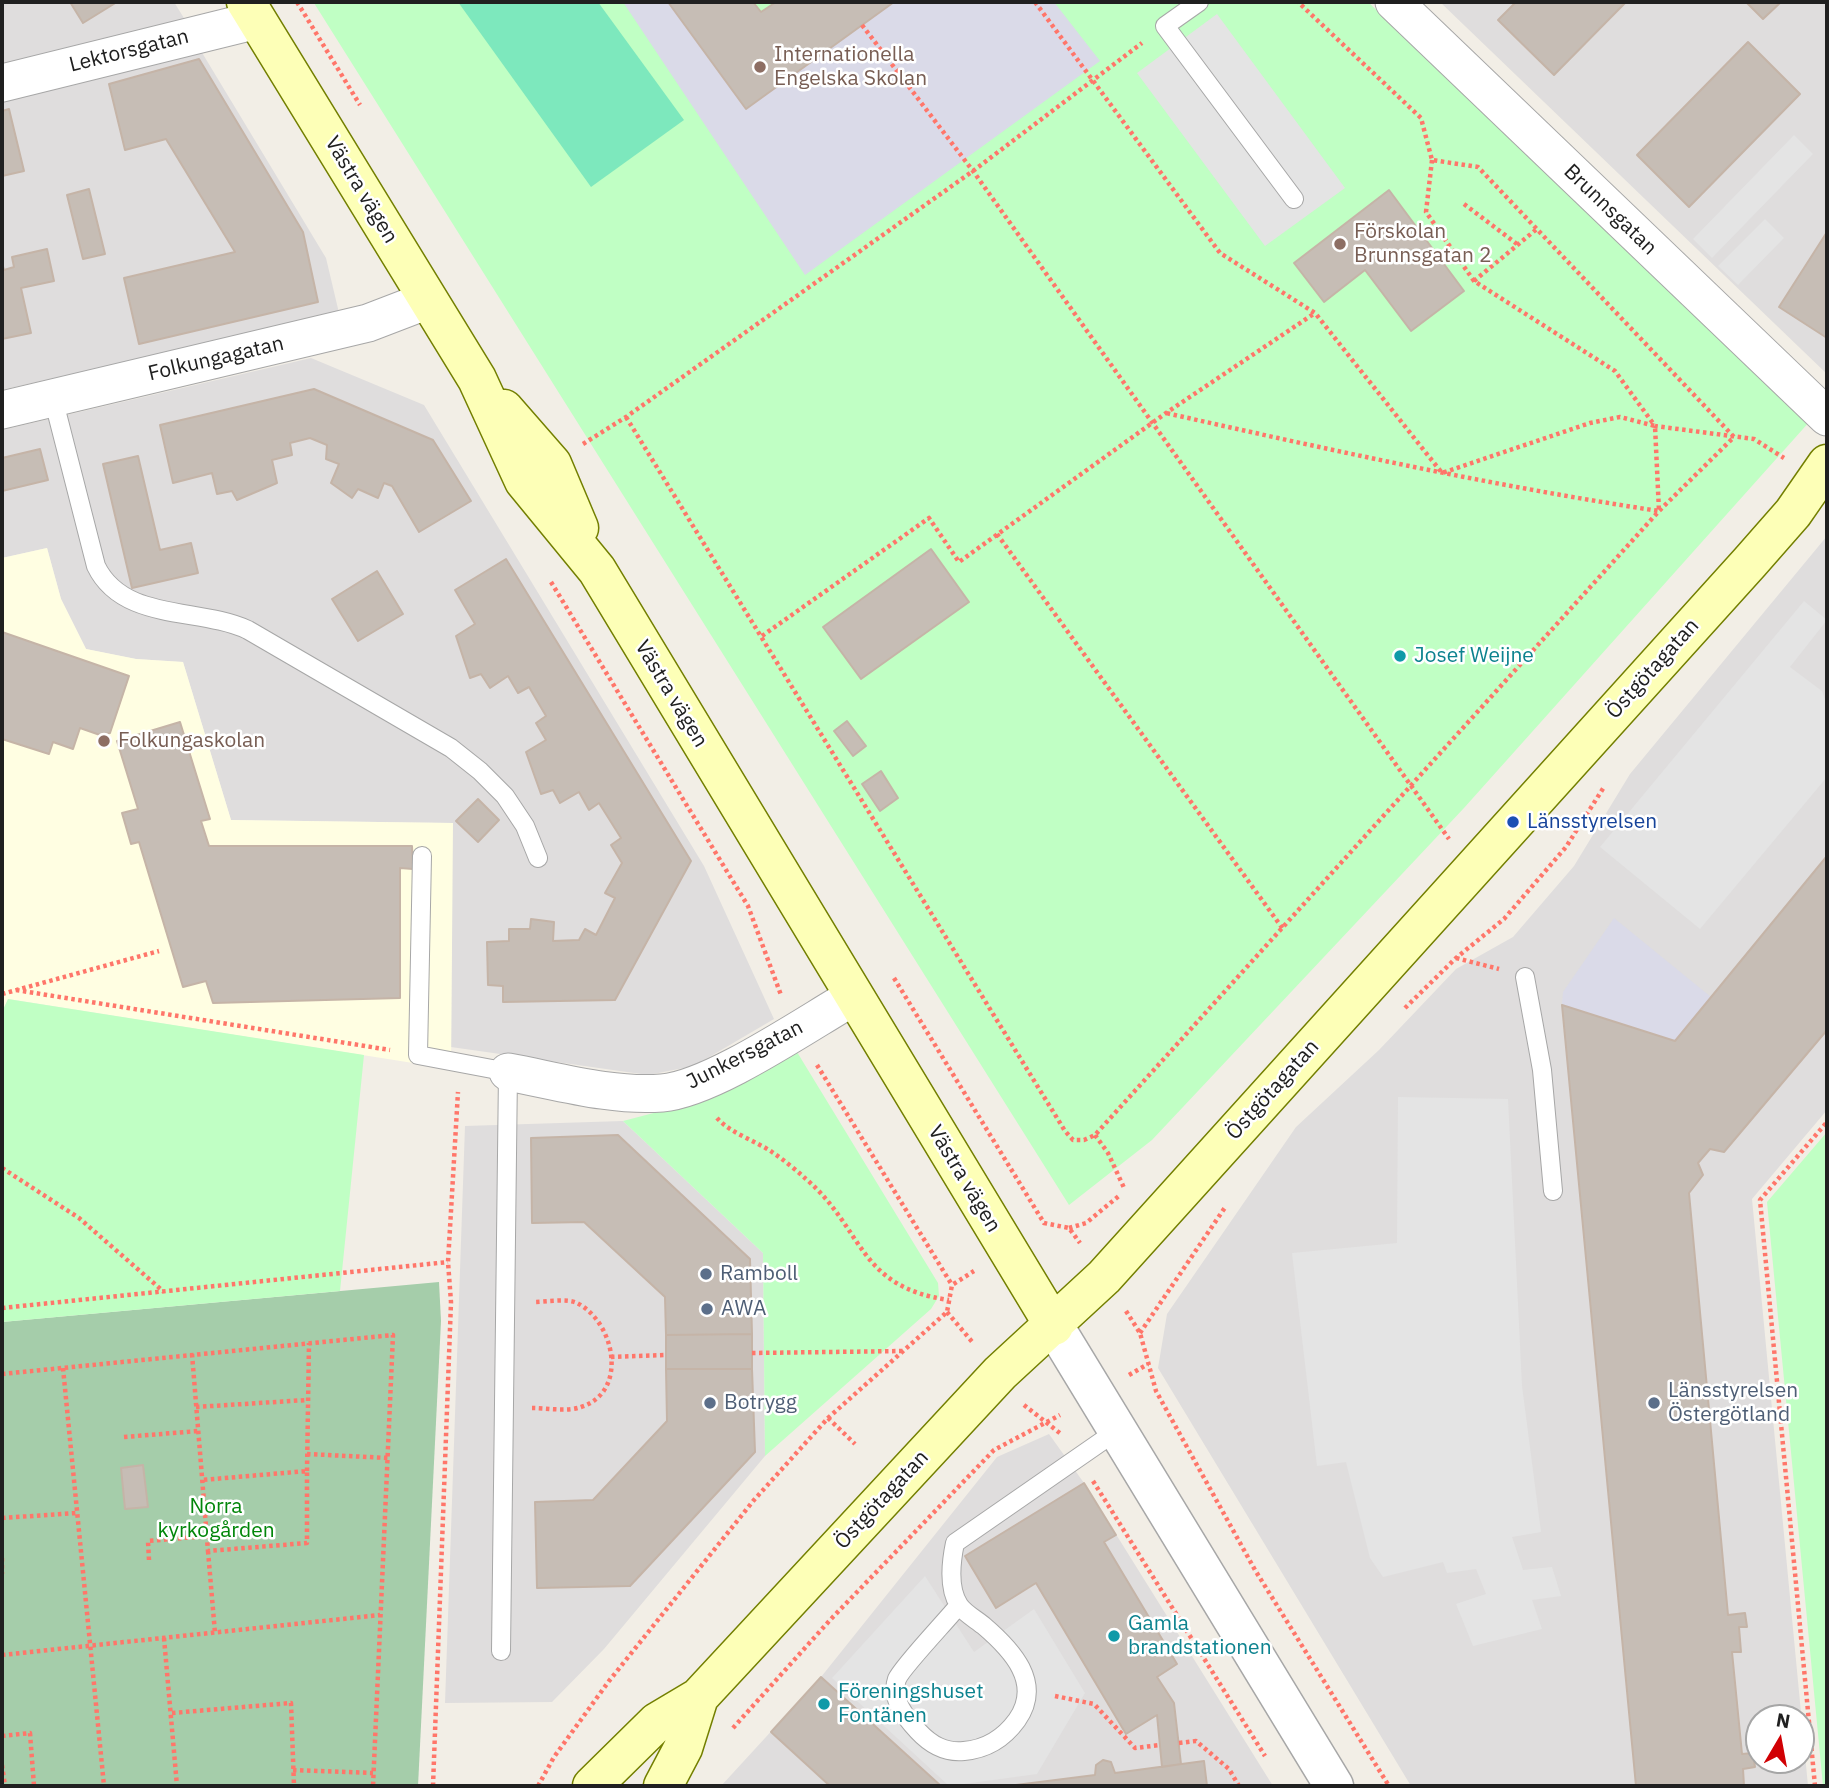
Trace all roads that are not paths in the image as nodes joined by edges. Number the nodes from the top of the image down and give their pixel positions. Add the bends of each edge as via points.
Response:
1 (1199, 2) edge
2 (1394, 2) edge
3 (252, 11) edge
4 (2, 83) edge
5 (1294, 199) dead end
6 (428, 300) junction
7 (477, 379) junction
8 (53, 398) junction
9 (2, 410) edge
10 (1827, 417) edge
11 (1823, 471) edge
12 (597, 570) junction
13 (422, 856) dead end
14 (538, 858) dead end
15 (1525, 977) dead end
16 (853, 997) junction
17 (508, 1072) junction
18 (1552, 1191) dead end
19 (1054, 1326) junction
20 (1118, 1430) junction
21 (959, 1605) junction
22 (500, 1651) dead end
23 (699, 1697) junction
24 (619, 1770) edge
25 (592, 1786) edge
26 (663, 1786) edge
27 (1334, 1786) edge

1 - 5 lane via 1165,26
2 - 10 street, Brunnsgatan
3 - 4 street, Lektorsgatan
3 - 6 main road, Västra vägen
6 - 7 main road, Västra vägen
6 - 8 street, Folkungagatan via 368,323
7 - 12 main road, Västra vägen via 524,481
7 - 12 main road, Västra vägen via 552,464
8 - 9 street, Folkungagatan
8 - 14 lane via 103,581 133,602 215,617 248,630 451,748 505,796 525,826
11 - 19 main road, Östgötagatan via 1750,562 1104,1278
12 - 16 main road, Västra vägen
13 - 17 lane via 418,1055
15 - 18 lane via 1542,1070
16 - 17 street, Junkersgatan via 694,1086 664,1093 634,1093
16 - 19 main road, Västra vägen
17 - 22 lane
19 - 20 street, Västra vägen
19 - 23 main road, Östgötagatan via 1000,1373
20 - 21 lane via 956,1544 949,1566
20 - 27 street, Västra vägen
21 - 21 lane via 897,1679 897,1702 910,1722 929,1743 951,1753 996,1742 1025,1709 1028,1691 1025,1672 1014,1656
23 - 24 main road, Östgötagatan via 657,1723
23 - 26 main road, Östgötagatan via 683,1748
24 - 25 main road, Östgötagatan

